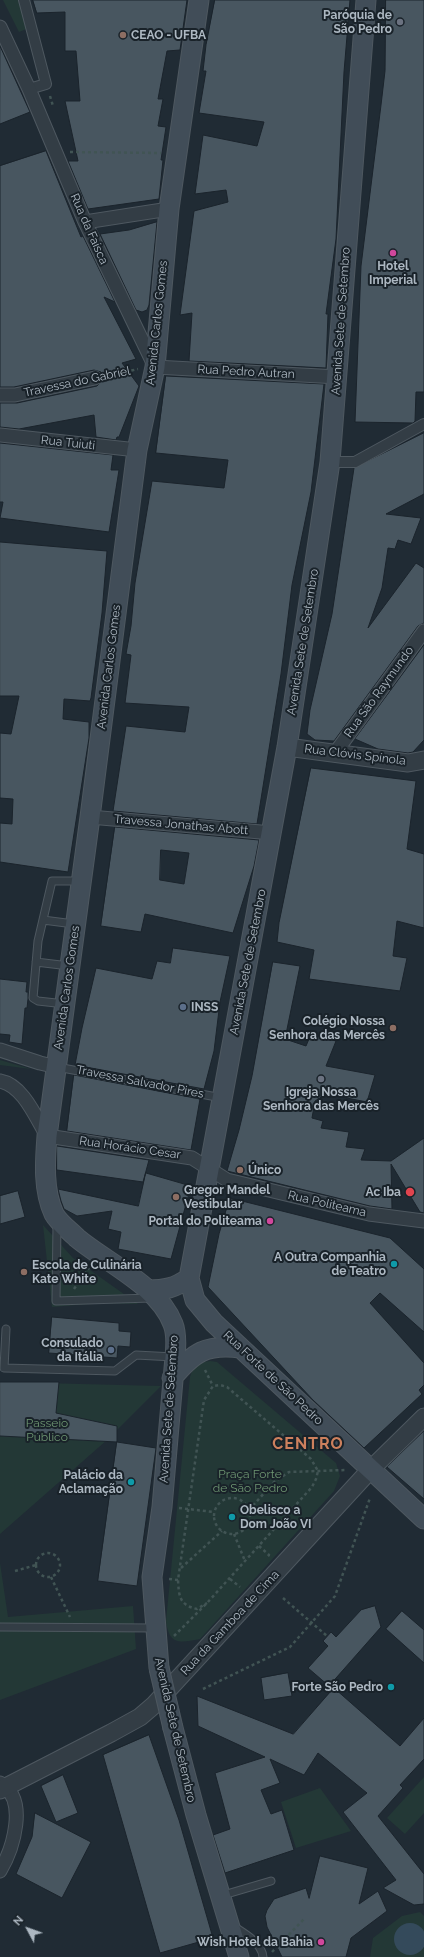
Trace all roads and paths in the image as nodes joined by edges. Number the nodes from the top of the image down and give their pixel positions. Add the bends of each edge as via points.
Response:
1 (24, 0) edge
2 (199, 0) edge
3 (366, 0) edge
4 (0, 27) edge
5 (29, 89) junction
6 (76, 152) dead end
7 (178, 154) junction
8 (169, 209) junction
9 (85, 222) junction
10 (155, 367) junction
11 (338, 376) junction
12 (95, 378) joint
13 (0, 395) edge
14 (424, 424) edge
15 (0, 435) edge
16 (136, 450) junction
17 (330, 462) junction
18 (424, 631) edge
19 (287, 747) junction
20 (335, 753) junction
21 (424, 760) edge
22 (90, 817) junction
23 (272, 833) junction
24 (82, 881) junction
25 (43, 920) junction
26 (76, 924) junction
27 (36, 962) junction
28 (70, 966) junction
29 (65, 1004) junction
30 (0, 1050) edge
31 (57, 1067) junction
32 (0, 1081) edge
33 (222, 1098) junction
34 (47, 1136) junction
35 (209, 1169) junction
36 (57, 1217) junction
37 (424, 1221) edge
38 (89, 1268) dead end
39 (189, 1278) junction
40 (151, 1294) junction
41 (65, 1301) junction
42 (6, 1329) dead end
43 (240, 1348) junction
44 (175, 1357) junction
45 (172, 1378) junction
46 (424, 1418) edge
47 (371, 1469) junction
48 (318, 1471) junction
49 (370, 1498) dead end
50 (162, 1507) junction
51 (190, 1510) junction
52 (249, 1510) junction
53 (214, 1512) junction
54 (424, 1519) edge
55 (222, 1531) junction
56 (234, 1534) junction
57 (259, 1546) junction
58 (269, 1555) dead end
59 (245, 1561) junction
60 (36, 1565) junction
61 (180, 1569) junction
62 (15, 1571) dead end
63 (51, 1577) junction
64 (230, 1578) junction
65 (240, 1587) dead end
66 (283, 1598) dead end
67 (207, 1603) junction
68 (311, 1622) junction
69 (0, 1627) edge
70 (75, 1627) junction
71 (154, 1628) junction
72 (327, 1636) dead end
73 (158, 1661) junction
74 (203, 1690) dead end
75 (2, 1787) edge
76 (0, 1871) edge
77 (271, 1881) dead end
78 (220, 1896) junction
79 (305, 1918) dead end
80 (230, 1924) junction
81 (239, 1957) edge
82 (263, 1957) edge
83 (268, 1957) edge

1 - 5 street via 46,84
2 - 7 main road, Avenida Carlos Gomes
3 - 11 main road, Avenida Sete de Setembro
4 - 5 street, Rua da Faísca
5 - 9 street, Rua da Faísca
6 - 7 path
7 - 8 main road, Avenida Carlos Gomes
8 - 9 street
8 - 10 main road, Avenida Carlos Gomes
9 - 10 street, Rua da Faísca
10 - 11 street, Rua Pedro Autran
10 - 12 path, Travessa do Gabriel
10 - 16 main road, Avenida Carlos Gomes
11 - 17 main road, Avenida Sete de Setembro
12 - 13 street, Travessa do Gabriel via 15,395
14 - 17 street via 355,462
15 - 16 street, Rua Tuiuti
16 - 22 main road, Avenida Carlos Gomes
17 - 19 main road, Avenida Sete de Setembro
18 - 20 street, Rua São Raymundo
19 - 20 street, Rua Clóvis Spínola
19 - 23 main road, Avenida Sete de Setembro
20 - 21 street, Rua Clóvis Spínola via 408,763
22 - 23 street, Travessa Jonathas Abott
22 - 24 main road, Avenida Carlos Gomes
23 - 33 main road, Avenida Sete de Setembro
24 - 25 lane via 52,881
24 - 26 main road, Avenida Carlos Gomes
25 - 26 lane
25 - 27 lane
26 - 28 main road, Avenida Carlos Gomes
27 - 28 lane
27 - 29 lane via 33,998 38,1001
28 - 29 main road, Avenida Carlos Gomes
29 - 31 main road, Avenida Carlos Gomes
30 - 31 street
31 - 33 lane, Travessa Salvador Pires
31 - 34 main road, Avenida Carlos Gomes
32 - 34 street via 7,1082 16,1089
33 - 35 main road, Avenida Sete de Setembro
34 - 35 street, Rua Horácio Cesar via 192,1158
34 - 36 main road, Avenida Carlos Gomes via 47,1192
35 - 37 street, Rua Politeama via 227,1180 369,1214
35 - 39 main road, Avenida Sete de Setembro
36 - 40 main road, Avenida Carlos Gomes via 87,1246
36 - 41 lane via 54,1301
38 - 41 path
39 - 40 main road via 179,1286
39 - 43 main road, Rua Forte de São Pedro via 191,1291 201,1310
40 - 41 lane
40 - 44 main road, Avenida Sete de Setembro via 174,1325
42 - 44 lane via 4,1368 115,1371 136,1355
43 - 45 main road via 223,1346 196,1353
43 - 47 main road, Rua Forte de São Pedro
44 - 45 main road, Avenida Sete de Setembro
45 - 50 main road, Avenida Sete de Setembro
46 - 47 street, Rua da Gamboa de Cima
47 - 54 main road, Rua Forte de São Pedro
47 - 75 street, Rua da Gamboa de Cima via 154,1705 140,1717 111,1733
48 - 51 path via 311,1459 227,1387 213,1386 204,1400
48 - 52 path via 290,1472 281,1476
48 - 57 path via 312,1487
49 - 68 path via 335,1596
50 - 51 path
50 - 71 main road, Avenida Sete de Setembro via 152,1577
51 - 53 path
51 - 61 path
52 - 53 path via 242,1500 231,1497 220,1502
52 - 56 path via 249,1522 241,1532
53 - 55 path via 215,1523
55 - 56 path
55 - 61 path
56 - 59 path
57 - 58 path
57 - 59 path
59 - 64 path
60 - 62 path
60 - 63 path via 41,1575
60 - 63 path via 39,1558 46,1553 58,1557 58,1573
61 - 67 path via 178,1592 181,1600 188,1607 197,1609
63 - 70 path
64 - 65 path
64 - 67 path
66 - 68 path
67 - 73 path
68 - 72 path
68 - 74 path via 290,1647
69 - 70 lane
70 - 71 lane
71 - 73 main road, Avenida Sete de Setembro
73 - 78 main road, Avenida Sete de Setembro, bridge via 173,1728
75 - 76 street via 14,1803 17,1822 13,1842
77 - 78 lane
78 - 80 main road, Avenida Sete de Setembro
79 - 83 path
80 - 81 main road, Avenida Sete de Setembro
80 - 82 lane via 249,1936

